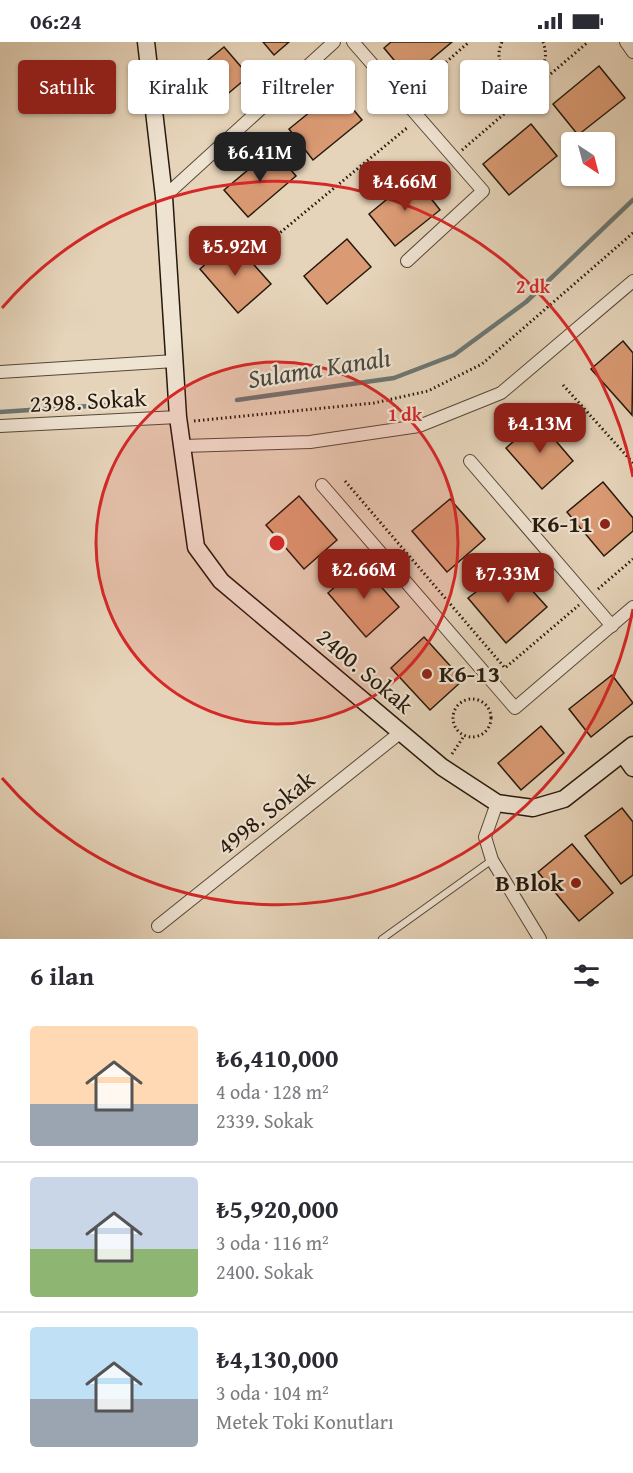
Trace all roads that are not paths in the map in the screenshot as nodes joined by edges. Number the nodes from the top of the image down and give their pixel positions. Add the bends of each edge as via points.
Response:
1 (146, 42) edge
2 (334, 42) edge
3 (353, 42) edge
4 (626, 42) edge
5 (633, 52) edge
6 (164, 197) junction
7 (406, 261) dead end
8 (633, 281) edge
9 (175, 368) junction
10 (0, 372) edge
11 (186, 419) junction
12 (0, 426) edge
13 (183, 446) junction
14 (470, 461) dead end
15 (322, 485) dead end
16 (633, 607) edge
17 (612, 626) junction
18 (400, 732) junction
19 (628, 750) edge
20 (633, 768) edge
21 (497, 803) junction
22 (492, 860) junction
23 (158, 926) dead end
24 (381, 939) edge
25 (540, 939) edge

1 - 6 main road
2 - 6 street
3 - 7 street via 483,191
4 - 5 street
6 - 9 main road
8 - 13 street via 501,393 419,426 310,442
9 - 10 street
9 - 11 main road, 2400. Sokak
11 - 12 street, 2398. Sokak
11 - 13 main road, 2400. Sokak
13 - 18 main road, 2400. Sokak via 196,548 221,581
14 - 17 street
15 - 17 street via 515,708
16 - 17 street
18 - 21 main road, 2400. Sokak via 442,767
18 - 23 street, 4998. Sokak
19 - 20 main road
19 - 21 main road, 2400. Sokak via 564,799 533,808
21 - 22 street via 485,837
22 - 24 lane
22 - 25 street

